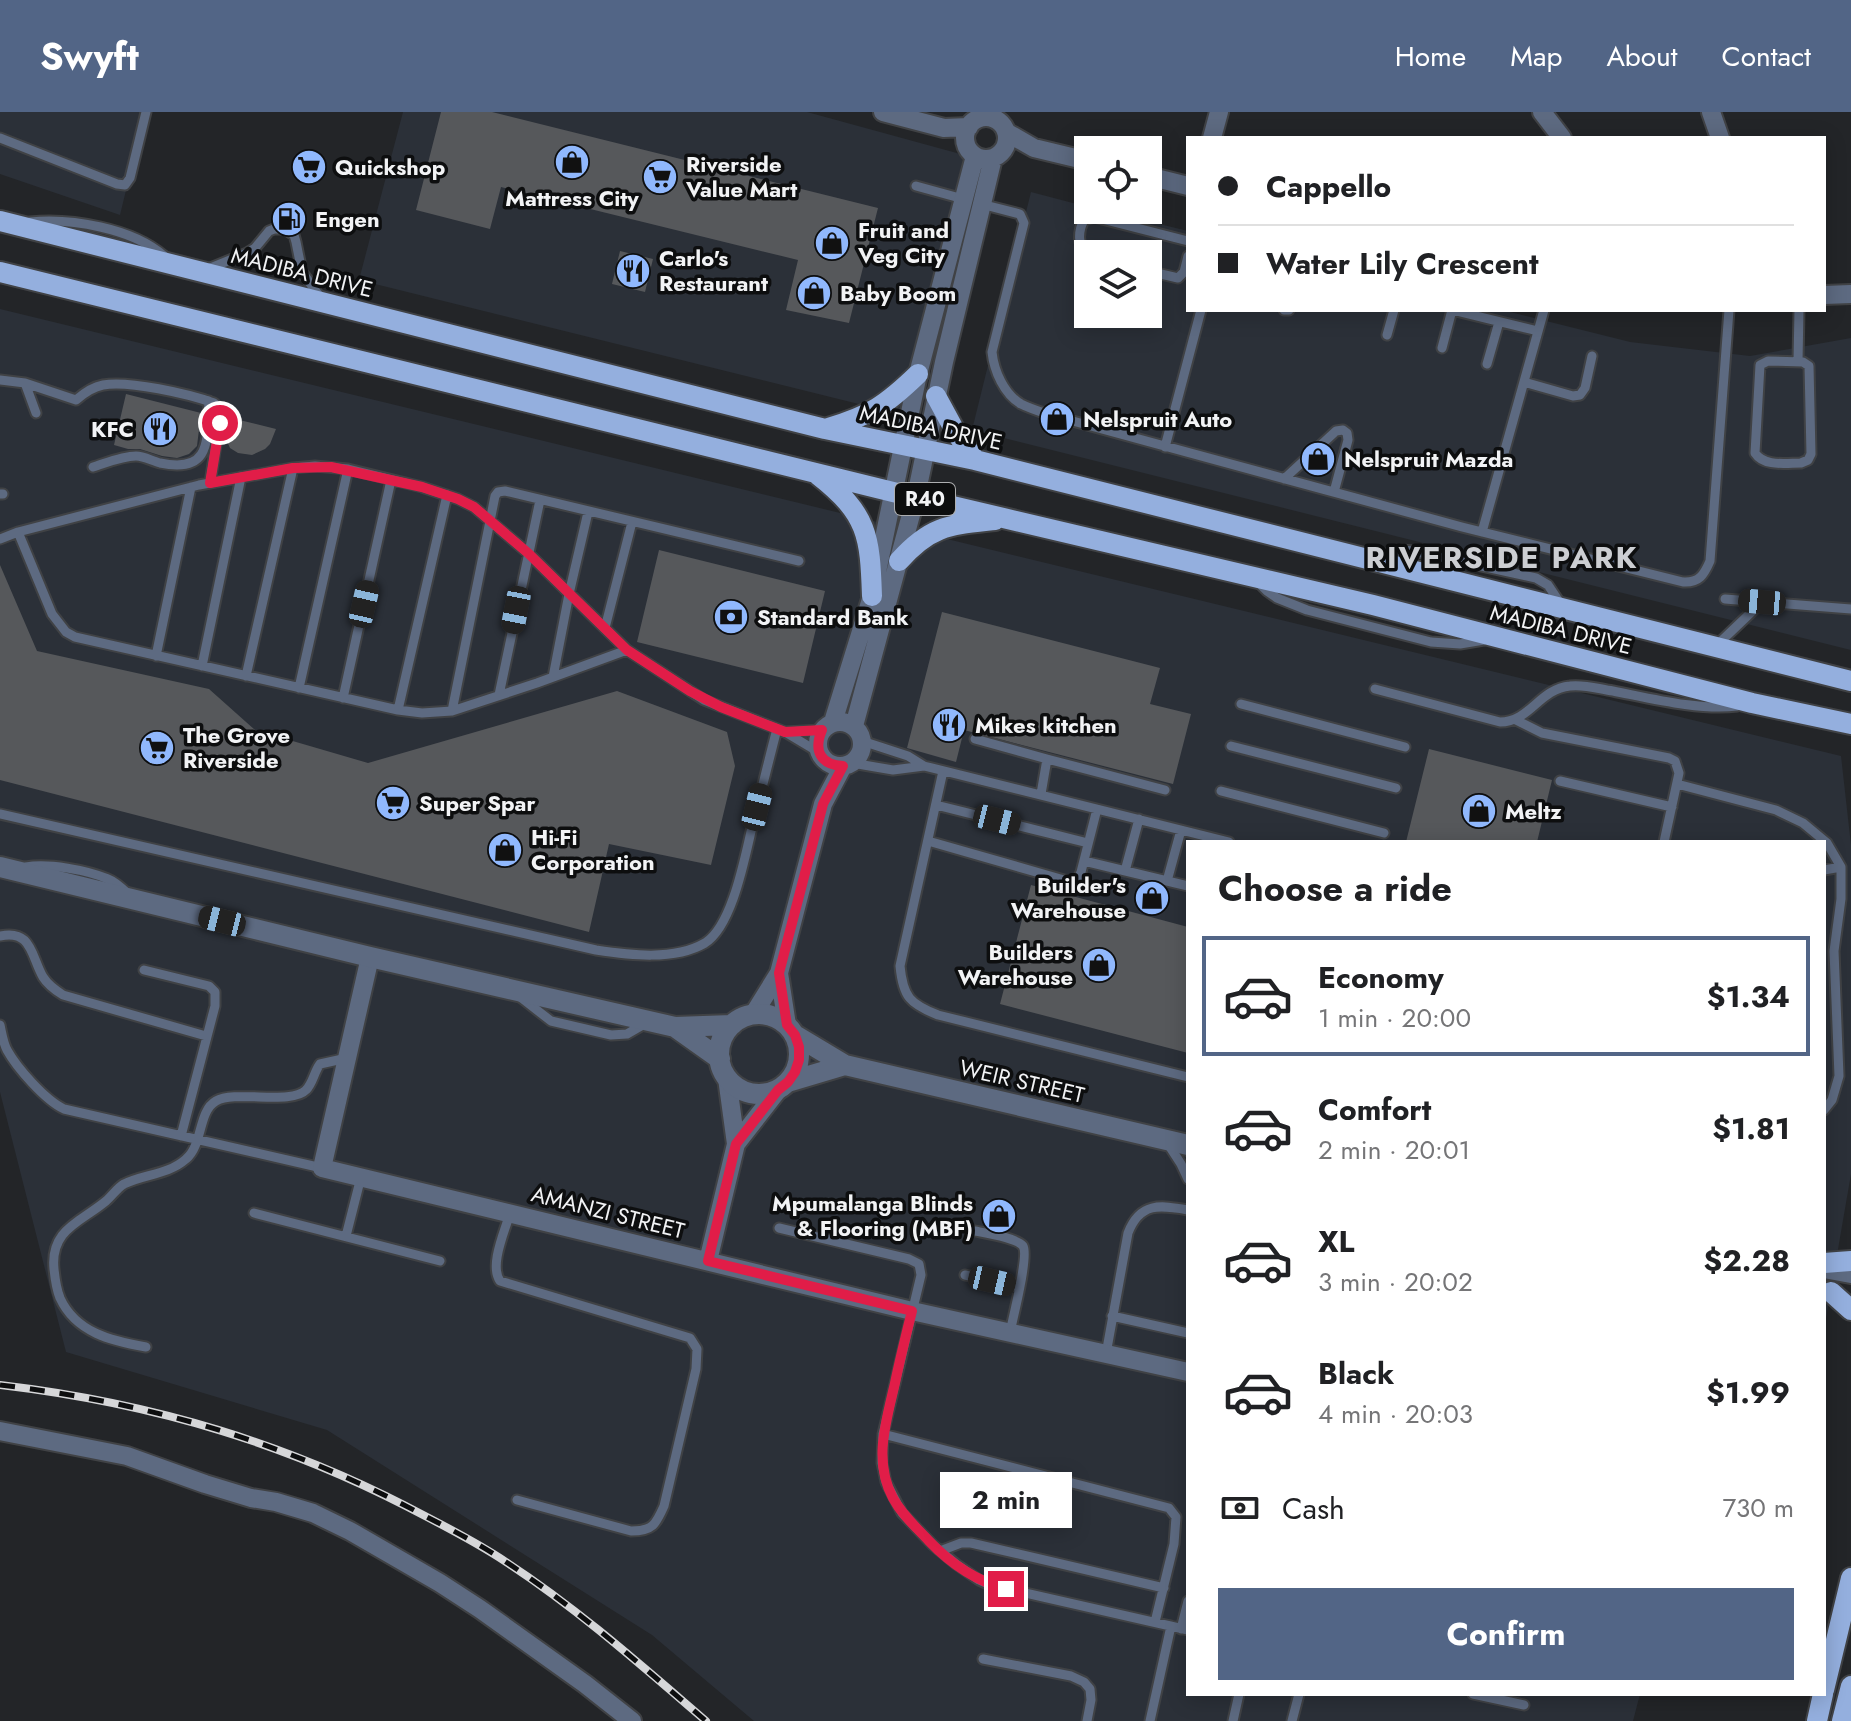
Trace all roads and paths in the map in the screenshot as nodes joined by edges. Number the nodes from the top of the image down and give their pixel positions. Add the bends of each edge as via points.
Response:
1 (146, 112) edge
2 (883, 112) edge
3 (1219, 112) edge
4 (1542, 112) edge
5 (1711, 112) edge
6 (991, 115) edge
7 (1006, 132) junction
8 (1213, 136) edge
9 (1560, 136) edge
10 (1719, 136) edge
11 (0, 138) edge
12 (981, 147) junction
13 (1034, 148) junction
14 (1074, 158) edge
15 (1162, 180) edge
16 (916, 186) dead end
17 (1186, 186) edge
18 (973, 202) junction
19 (6, 222) edge
20 (1080, 240) edge
21 (1186, 240) edge
22 (1186, 264) edge
23 (0, 272) edge
24 (201, 272) junction
25 (1162, 274) edge
26 (1851, 294) edge
27 (1826, 295) edge
28 (325, 303) junction
29 (1200, 312) edge
30 (1393, 312) edge
31 (1451, 312) edge
32 (1460, 312) edge
33 (1543, 312) edge
34 (1729, 312) edge
35 (1799, 312) edge
36 (1499, 322) junction
37 (1538, 331) junction
38 (1387, 335) dead end
39 (1442, 348) dead end
40 (1592, 356) dead end
41 (1798, 361) junction
42 (1487, 364) dead end
43 (918, 374) junction
44 (0, 380) edge
45 (1524, 382) junction
46 (25, 383) junction
47 (936, 396) junction
48 (209, 401) junction
49 (36, 413) dead end
50 (825, 429) junction
51 (903, 444) junction
52 (1165, 447) junction
53 (926, 449) junction
54 (975, 460) junction
55 (93, 467) dead end
56 (293, 468) junction
57 (348, 469) junction
58 (813, 472) junction
59 (241, 477) junction
60 (1284, 479) junction
61 (391, 480) junction
62 (210, 483) junction
63 (191, 487) junction
64 (893, 492) junction
65 (1334, 492) junction
66 (447, 495) junction
67 (916, 496) junction
68 (540, 500) junction
69 (588, 512) junction
70 (1007, 519) junction
71 (490, 520) junction
72 (632, 522) junction
73 (18, 532) junction
74 (1482, 532) junction
75 (0, 539) edge
76 (528, 553) junction
77 (799, 561) dead end
78 (899, 561) junction
79 (569, 594) junction
80 (872, 596) junction
81 (1725, 599) dead end
82 (1762, 602) junction
83 (1851, 609) edge
84 (605, 628) junction
85 (1716, 646) junction
86 (627, 650) junction
87 (156, 656) junction
88 (202, 666) junction
89 (246, 676) junction
90 (553, 677) junction
91 (1851, 681) edge
92 (299, 688) junction
93 (1375, 689) dead end
94 (499, 695) junction
95 (343, 698) junction
96 (1752, 703) junction
97 (1241, 704) dead end
98 (398, 710) junction
99 (452, 711) junction
100 (1516, 720) junction
101 (1851, 724) edge
102 (828, 726) junction
103 (781, 730) junction
104 (858, 733) junction
105 (975, 739) dead end
106 (1231, 746) dead end
107 (1405, 747) dead end
108 (821, 756) junction
109 (1047, 759) junction
110 (848, 764) junction
111 (924, 766) junction
112 (943, 771) junction
113 (1560, 781) dead end
114 (1677, 784) junction
115 (1396, 788) dead end
116 (1165, 790) dead end
117 (1221, 791) dead end
118 (1041, 794) junction
119 (823, 804) junction
120 (936, 805) junction
121 (1672, 807) junction
122 (1097, 809) junction
123 (0, 814) edge
124 (1139, 819) junction
125 (1181, 830) junction
126 (1384, 833) dead end
127 (1221, 840) edge
128 (1664, 840) edge
129 (1823, 840) edge
130 (928, 841) junction
131 (1826, 842) edge
132 (1088, 843) junction
133 (1084, 861) junction
134 (1841, 867) junction
135 (7, 868) edge
136 (1826, 870) edge
137 (1125, 871) junction
138 (1167, 881) junction
139 (1186, 886) edge
140 (0, 936) edge
141 (370, 957) junction
142 (144, 970) dead end
143 (779, 973) junction
144 (753, 1015) junction
145 (0, 1025) edge
146 (732, 1025) junction
147 (675, 1027) junction
148 (791, 1030) junction
149 (206, 1036) junction
150 (347, 1058) junction
151 (845, 1065) junction
152 (724, 1068) junction
153 (1186, 1076) edge
154 (783, 1086) junction
155 (1826, 1108) edge
156 (181, 1136) junction
157 (1164, 1139) junction
158 (199, 1140) junction
159 (736, 1144) junction
160 (1186, 1144) edge
161 (322, 1168) junction
162 (1186, 1175) edge
163 (361, 1177) junction
164 (1186, 1210) edge
165 (254, 1213) dead end
166 (510, 1213) junction
167 (779, 1228) dead end
168 (975, 1231) dead end
169 (346, 1236) junction
170 (440, 1261) dead end
171 (708, 1261) junction
172 (1851, 1261) edge
173 (1826, 1265) edge
174 (1826, 1266) edge
175 (1851, 1273) edge
176 (965, 1275) dead end
177 (1019, 1287) junction
178 (1835, 1293) edge
179 (1851, 1310) edge
180 (912, 1311) junction
181 (1112, 1316) junction
182 (1010, 1332) junction
183 (1186, 1333) edge
184 (146, 1347) dead end
185 (1106, 1354) junction
186 (1186, 1372) edge
187 (0, 1431) edge
188 (883, 1434) junction
189 (517, 1500) dead end
190 (940, 1551) junction
191 (1851, 1578) edge
192 (1164, 1588) junction
193 (1155, 1622) junction
194 (1171, 1626) junction
195 (1185, 1630) edge
196 (983, 1659) dead end
197 (1826, 1684) edge
198 (1851, 1686) edge
199 (1239, 1696) edge
200 (1298, 1696) edge
201 (1482, 1696) edge
202 (1823, 1696) edge
203 (1524, 1705) dead end
204 (632, 1721) edge
205 (1087, 1721) edge
206 (1150, 1721) edge
207 (1233, 1721) edge
208 (1292, 1721) edge
209 (1817, 1721) edge
210 (1842, 1721) edge

1 - 11 lane via 126,185
2 - 12 street via 944,128
3 - 8 street
4 - 9 street
5 - 10 street
6 - 7 street
6 - 12 street via 978,119
7 - 12 street via 1007,143
7 - 13 street
12 - 13 street
12 - 18 street
13 - 14 street
15 - 17 street
16 - 18 lane
18 - 43 street
18 - 47 street
18 - 52 lane via 1020,214 1024,223 992,352 1014,399 1047,414
19 - 24 main road, MADIBA DRIVE / R40
20 - 21 lane via 1084,220 1094,217
22 - 25 lane via 1178,278
23 - 58 main road, MADIBA DRIVE / R40
24 - 28 main road, MADIBA DRIVE / R40
24 - 28 lane via 247,253 269,231 285,229 294,235 302,272
26 - 27 street
28 - 50 main road, MADIBA DRIVE / R40
29 - 52 lane
30 - 38 lane
31 - 39 lane
32 - 36 lane
33 - 37 lane
34 - 74 lane via 1710,561 1697,581 1683,582
35 - 41 lane
36 - 37 lane
36 - 42 lane
37 - 45 lane
40 - 45 lane via 1580,395
41 - 41 lane via 1760,365 1754,450 1761,461 1801,463 1810,457 1810,369
43 - 50 main road via 881,407
43 - 51 street
44 - 46 lane
45 - 74 lane
46 - 48 lane via 76,400 99,386 117,384
46 - 49 lane
47 - 53 street
47 - 54 main road
48 - 55 lane via 204,451 196,461 163,464 137,456
48 - 62 lane via 218,407 220,419
50 - 51 main road, MADIBA DRIVE / R40
51 - 53 main road, MADIBA DRIVE / R40
51 - 64 street
52 - 60 lane
53 - 54 main road, MADIBA DRIVE / R40
53 - 67 street
54 - 85 main road, MADIBA DRIVE / R40
56 - 57 lane
56 - 59 lane
56 - 89 lane
57 - 61 lane
57 - 92 lane
58 - 64 main road, MADIBA DRIVE / R40
58 - 80 main road via 834,487 865,527
59 - 62 lane
59 - 88 lane
60 - 65 lane
60 - 65 lane via 1343,430 1348,440
61 - 66 lane
61 - 95 lane
62 - 63 lane
63 - 73 lane
63 - 87 lane
64 - 67 main road, MADIBA DRIVE / R40
64 - 80 street
65 - 74 lane
66 - 71 lane
66 - 98 lane
67 - 70 main road, MADIBA DRIVE / R40
67 - 78 street
68 - 69 lane
68 - 71 lane via 498,492
68 - 76 lane
69 - 72 lane
69 - 79 lane
70 - 78 main road via 934,532
70 - 96 main road, MADIBA DRIVE / R40
71 - 76 lane
71 - 99 lane
72 - 77 lane
72 - 84 lane
73 - 75 lane
73 - 87 lane via 52,614 66,632
76 - 79 lane
76 - 94 lane
78 - 104 street
79 - 84 lane
79 - 90 lane
80 - 102 street
81 - 82 lane
82 - 83 lane
82 - 85 lane
84 - 86 lane
85 - 91 main road, MADIBA DRIVE / R40
86 - 90 lane
86 - 103 lane via 704,700
87 - 88 lane
88 - 89 lane
89 - 92 lane
90 - 94 lane
92 - 95 lane
93 - 100 lane via 1500,722
94 - 99 lane
95 - 98 lane
96 - 100 lane via 1715,707 1572,685 1548,693
96 - 101 main road, MADIBA DRIVE / R40
97 - 107 lane
98 - 99 lane
100 - 114 lane via 1542,733 1669,758 1679,768
102 - 103 lane
102 - 104 street via 844,722
102 - 108 street via 818,742
103 - 108 lane
103 - 123 lane via 723,923 705,943 677,953 596,950
104 - 110 street via 860,753
104 - 111 lane
105 - 109 lane
106 - 115 lane
108 - 110 street via 832,765
108 - 119 street
109 - 116 lane
109 - 118 lane
110 - 111 lane via 893,770
110 - 119 street
111 - 112 lane
112 - 118 lane
112 - 120 lane
113 - 121 lane
114 - 121 lane
114 - 129 lane via 1776,810
117 - 126 lane
118 - 122 lane
119 - 143 street
120 - 130 lane
120 - 132 lane
121 - 128 lane
122 - 124 lane
122 - 132 lane
124 - 125 lane
124 - 137 lane
125 - 127 lane
125 - 138 lane
130 - 133 lane via 1066,881 1078,879
130 - 153 lane via 900,966 908,995 919,1008
131 - 134 lane
132 - 133 lane
133 - 137 lane
134 - 136 lane
134 - 155 lane via 1834,951 1839,1076
135 - 141 street
137 - 138 lane
138 - 139 lane
140 - 149 lane via 14,934 26,941 44,980 63,995
141 - 147 street
141 - 150 street
142 - 149 lane via 213,988 215,1006
143 - 144 street
143 - 148 street
144 - 146 street
144 - 148 street via 777,1018
145 - 156 lane via 12,1059 55,1105
146 - 147 street
146 - 152 street via 720,1047
147 - 152 street
148 - 151 street
148 - 154 street via 799,1060
149 - 156 lane
150 - 158 lane via 320,1064 299,1095 217,1100 206,1112
150 - 161 street
151 - 154 street
151 - 157 street, WEIR STREET
152 - 154 street via 745,1092 767,1094
152 - 159 street
154 - 159 street
156 - 158 lane
157 - 160 street, WEIR STREET
157 - 162 lane
158 - 161 lane
158 - 184 lane via 188,1158 170,1170 121,1185 66,1229 55,1246 56,1288 74,1318 93,1333
159 - 171 street
161 - 163 street, AMANZI STREET
163 - 166 street, AMANZI STREET
163 - 169 lane
164 - 181 lane via 1162,1206 1137,1216 1128,1233
165 - 169 lane
166 - 171 street, AMANZI STREET
166 - 189 lane via 496,1261 500,1281 690,1338 697,1349 664,1506 652,1527 631,1531
167 - 180 lane via 916,1261 921,1275
168 - 177 lane via 1022,1245
169 - 170 lane
171 - 180 street, AMANZI STREET
172 - 173 main road
174 - 175 street
176 - 177 lane
177 - 182 lane
178 - 179 main road
180 - 182 street, AMANZI STREET
180 - 188 lane
181 - 183 lane
181 - 185 lane
182 - 185 street, AMANZI STREET
185 - 186 street, AMANZI STREET
187 - 204 street via 127,1456 313,1513 450,1589
188 - 190 lane via 882,1463 892,1497
188 - 192 lane via 1169,1508 1177,1523
190 - 192 lane via 971,1543
190 - 193 lane via 990,1585
191 - 197 main road
192 - 193 lane
193 - 194 lane
194 - 195 lane
194 - 206 lane
196 - 205 lane via 1081,1680 1090,1689
198 - 210 main road
199 - 207 lane
200 - 208 lane
201 - 203 lane
202 - 209 main road

